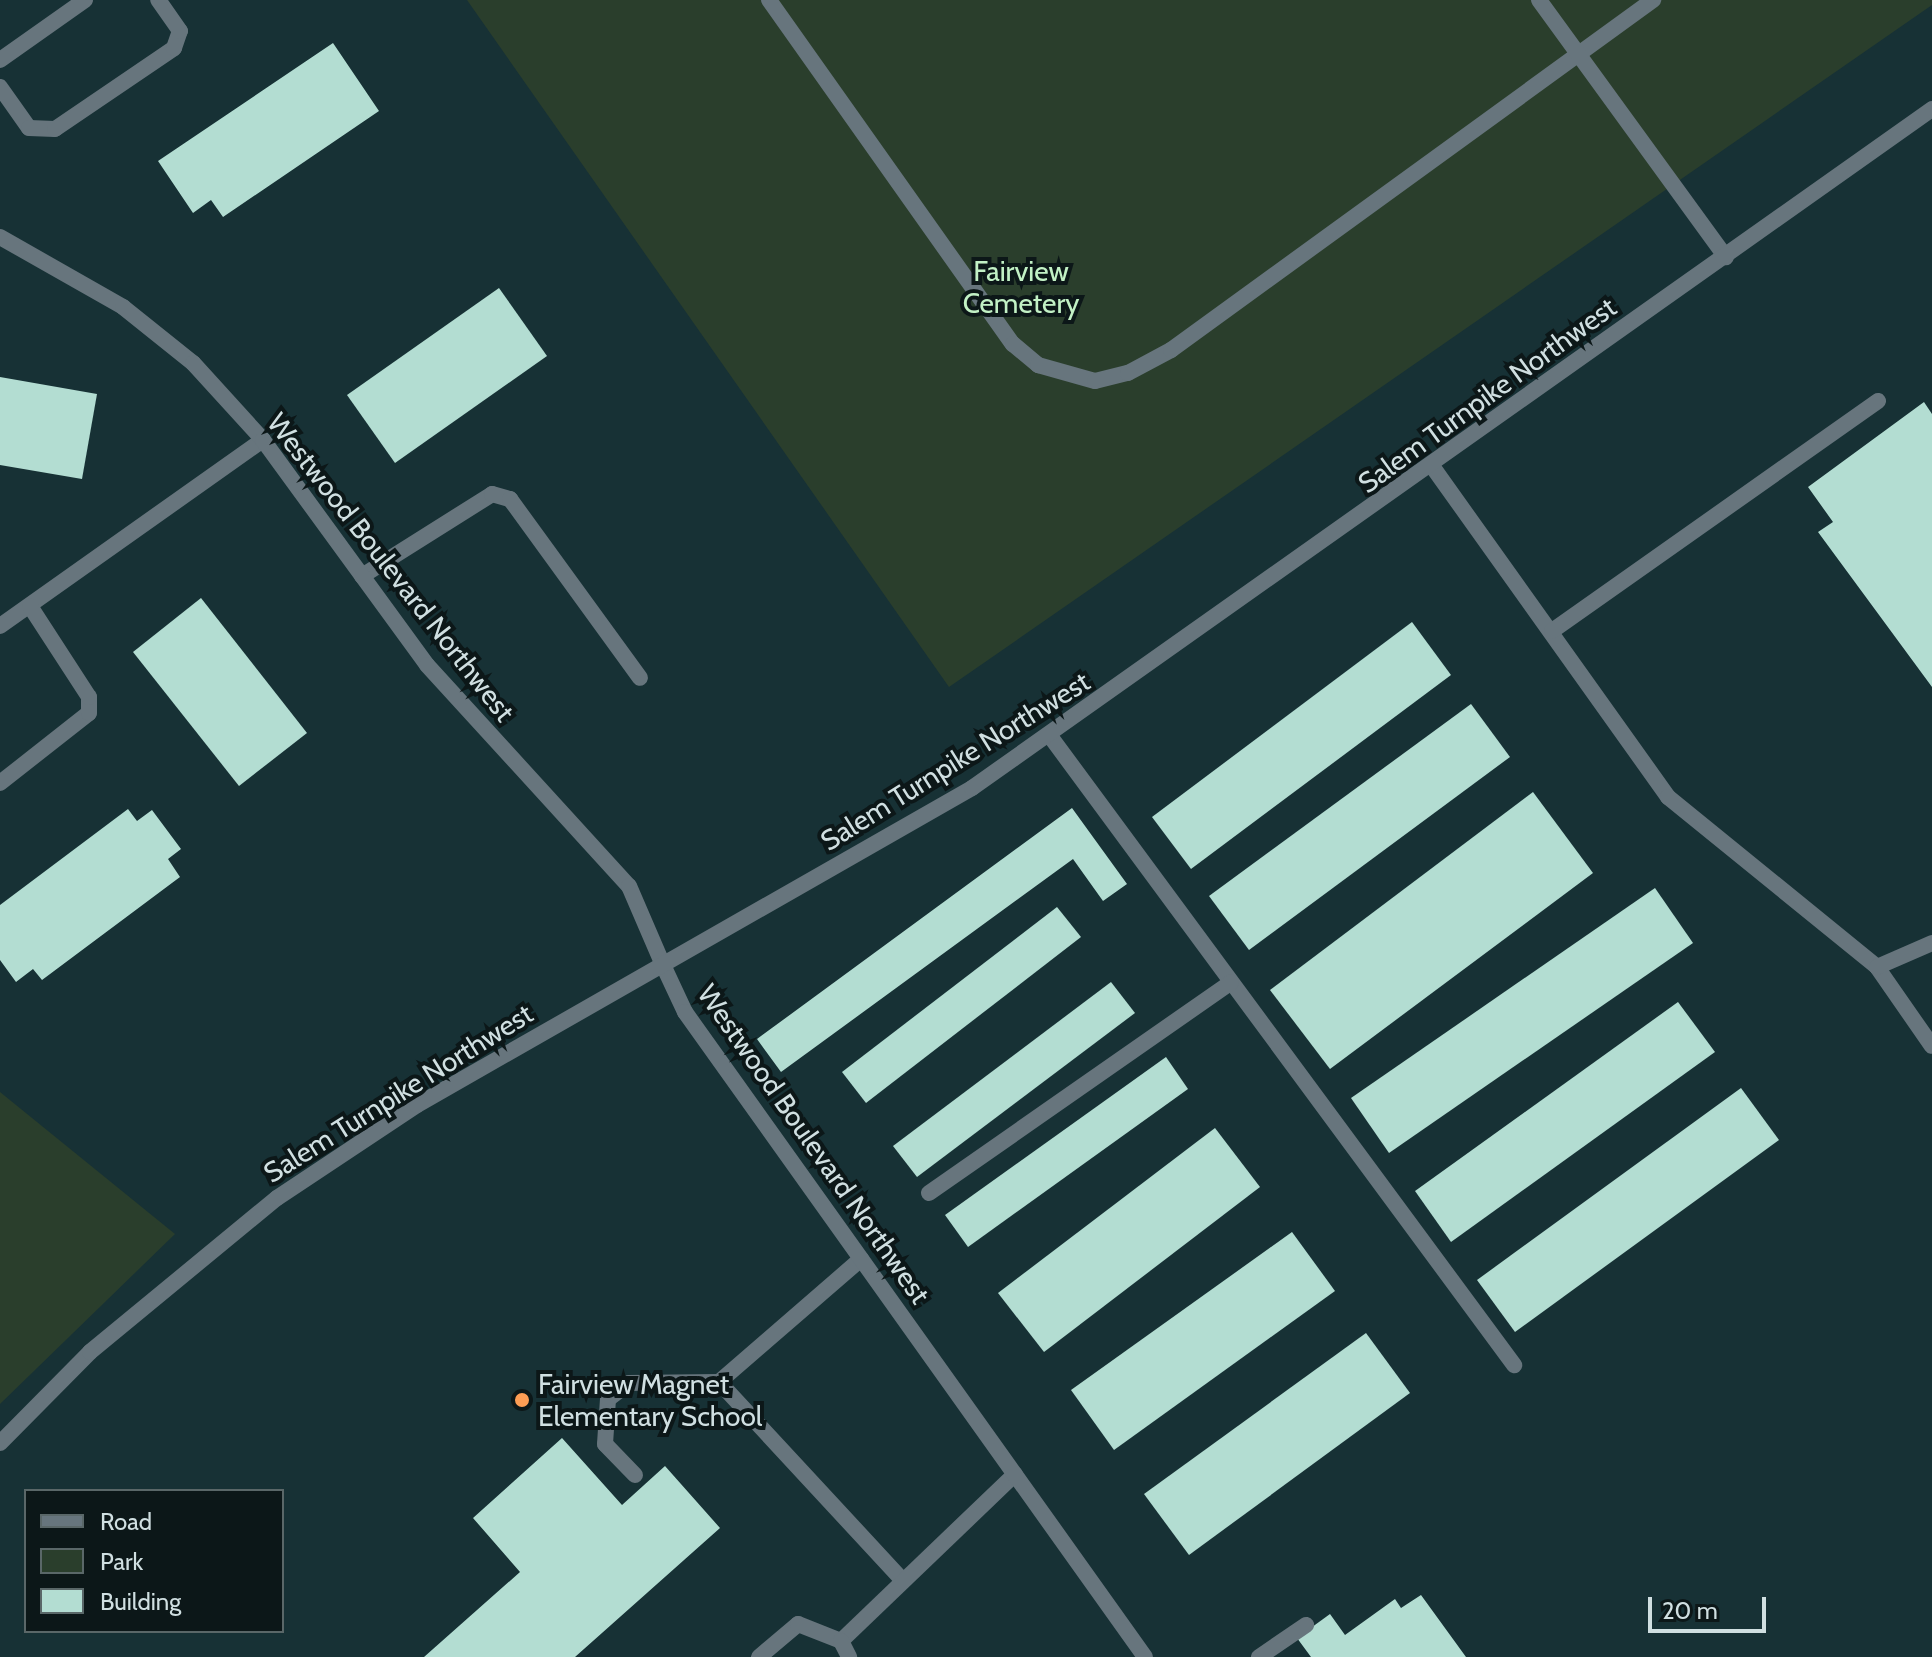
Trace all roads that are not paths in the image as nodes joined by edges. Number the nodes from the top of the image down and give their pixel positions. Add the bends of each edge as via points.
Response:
1 (85, 0) edge
2 (158, 0) edge
3 (769, 0) edge
4 (1539, 0) edge
5 (1653, 0) edge
6 (1579, 55) junction
7 (0, 60) edge
8 (0, 87) edge
9 (1932, 109) edge
10 (0, 237) edge
11 (1726, 257) junction
12 (1878, 401) dead end
13 (263, 440) junction
14 (1432, 466) junction
15 (362, 576) junction
16 (30, 606) junction
17 (0, 626) edge
18 (1552, 631) junction
19 (640, 678) dead end
20 (1050, 736) junction
21 (0, 783) edge
22 (1932, 943) edge
23 (663, 965) junction
24 (1877, 967) junction
25 (1231, 982) junction
26 (1932, 1046) edge
27 (929, 1193) dead end
28 (861, 1259) junction
29 (1514, 1365) dead end
30 (719, 1382) junction
31 (0, 1443) edge
32 (1015, 1474) junction
33 (635, 1475) dead end
34 (903, 1581) junction
35 (1306, 1625) dead end
36 (841, 1641) junction
37 (759, 1657) edge
38 (849, 1657) edge
39 (1145, 1657) edge
40 (1259, 1657) edge

1 - 7 street
2 - 8 street via 180,31 174,48 55,129 29,128
3 - 6 street via 1013,344 1050,370 1095,381 1128,373 1171,350
4 - 6 street
5 - 6 street
6 - 11 street
9 - 11 street, Salem Turnpike Northwest
10 - 13 street, Westwood Boulevard Northwest via 123,307 193,363
11 - 14 street, Salem Turnpike Northwest
12 - 18 street
13 - 15 street, Westwood Boulevard Northwest
13 - 16 street
14 - 18 street
14 - 20 street, Salem Turnpike Northwest
15 - 19 street via 492,494 510,499
15 - 23 street, Westwood Boulevard Northwest via 469,713 629,886
16 - 17 street
16 - 21 street via 89,697 89,713
18 - 24 street via 1668,797
20 - 23 street, Salem Turnpike Northwest
20 - 25 street
22 - 24 street
23 - 28 street, Westwood Boulevard Northwest via 685,1012
23 - 31 street, Salem Turnpike Northwest via 417,1105 277,1198 101,1342
24 - 26 street
25 - 27 street
25 - 29 street
28 - 30 street
28 - 32 street, Westwood Boulevard Northwest
30 - 33 street via 629,1383 608,1399 605,1444
30 - 34 street
32 - 34 street
32 - 39 street, Westwood Boulevard Northwest
34 - 36 street
35 - 40 street
36 - 37 street via 798,1624
36 - 38 street

